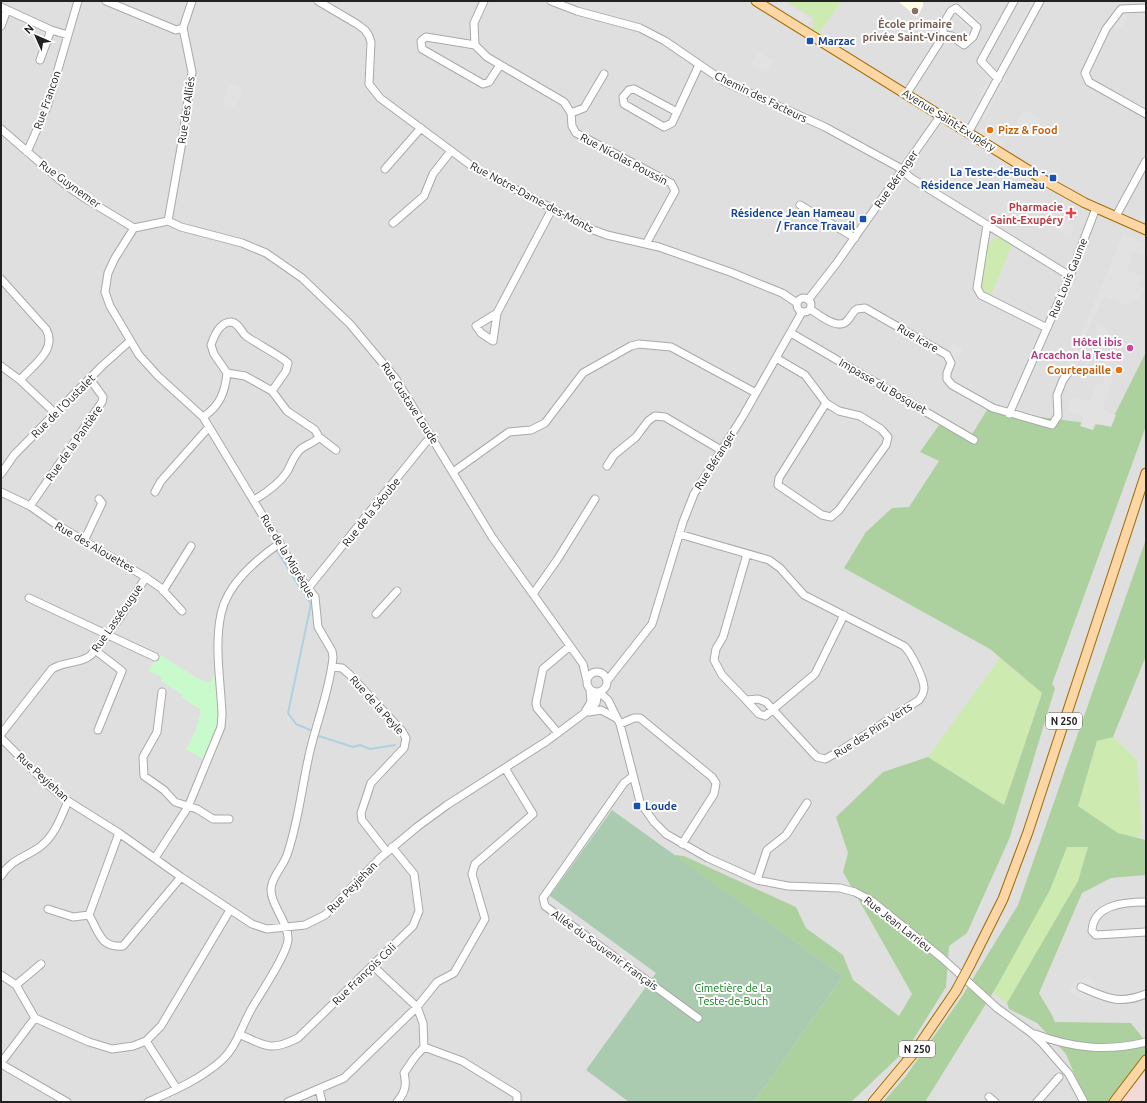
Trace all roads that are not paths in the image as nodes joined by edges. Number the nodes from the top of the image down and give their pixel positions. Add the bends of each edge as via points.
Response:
1 (78, 1) edge
2 (106, 1) edge
3 (192, 1) edge
4 (318, 1) edge
5 (484, 1) edge
6 (551, 1) edge
7 (756, 1) edge
8 (1014, 1) edge
9 (1040, 1) edge
10 (1144, 8) dead end
11 (4, 9) edge
12 (1, 26) edge
13 (183, 28) junction
14 (51, 30) junction
15 (68, 35) junction
16 (944, 35) junction
17 (475, 45) junction
18 (40, 60) dead end
19 (500, 65) junction
20 (699, 65) junction
21 (604, 74) dead end
22 (998, 79) junction
23 (907, 94) junction
24 (677, 112) junction
25 (571, 114) junction
26 (1146, 114) edge
27 (941, 115) junction
28 (422, 128) junction
29 (1, 129) edge
30 (968, 133) junction
31 (451, 151) junction
32 (27, 152) junction
33 (1146, 161) edge
34 (385, 169) dead end
35 (902, 171) junction
36 (800, 205) dead end
37 (1096, 208) junction
38 (552, 209) junction
39 (1116, 216) junction
40 (168, 221) junction
41 (393, 223) dead end
42 (987, 226) junction
43 (134, 228) junction
44 (1146, 230) edge
45 (855, 238) junction
46 (646, 244) junction
47 (1070, 276) junction
48 (1, 279) edge
49 (808, 300) junction
50 (797, 302) junction
51 (810, 309) junction
52 (802, 312) junction
53 (497, 314) dead end
54 (1047, 328) junction
55 (791, 333) junction
56 (130, 341) junction
57 (776, 358) junction
58 (1, 366) edge
59 (227, 373) junction
60 (1068, 373) dead end
61 (90, 379) junction
62 (20, 380) junction
63 (272, 391) junction
64 (756, 393) junction
65 (826, 403) junction
66 (56, 414) junction
67 (1009, 414) junction
68 (203, 417) junction
69 (209, 427) junction
70 (319, 437) junction
71 (433, 437) junction
72 (974, 440) dead end
73 (336, 450) dead end
74 (721, 450) junction
75 (607, 466) dead end
76 (453, 472) junction
77 (1146, 473) edge
78 (1, 474) edge
79 (1, 492) edge
80 (155, 492) dead end
81 (100, 499) dead end
82 (595, 499) dead end
83 (254, 500) junction
84 (30, 506) junction
85 (679, 534) junction
86 (84, 541) junction
87 (280, 544) junction
88 (191, 546) dead end
89 (747, 554) junction
90 (146, 577) junction
91 (309, 587) junction
92 (164, 591) junction
93 (397, 591) dead end
94 (532, 594) junction
95 (29, 598) dead end
96 (182, 611) dead end
97 (376, 614) dead end
98 (844, 616) junction
99 (108, 634) junction
100 (570, 646) junction
101 (95, 650) junction
102 (155, 657) dead end
103 (625, 658) junction
104 (583, 664) junction
105 (332, 667) junction
106 (598, 672) junction
107 (587, 680) junction
108 (607, 682) junction
109 (590, 690) junction
110 (162, 692) dead end
111 (598, 692) junction
112 (608, 700) junction
113 (746, 700) junction
114 (773, 710) junction
115 (580, 716) junction
116 (618, 721) junction
117 (98, 730) dead end
118 (558, 733) junction
119 (1, 734) edge
120 (1, 738) edge
121 (505, 768) junction
122 (633, 776) junction
123 (68, 801) junction
124 (807, 803) dead end
125 (188, 807) junction
126 (229, 819) dead end
127 (119, 833) junction
128 (682, 844) junction
129 (390, 850) junction
130 (155, 858) junction
131 (1, 876) edge
132 (181, 877) junction
133 (758, 880) junction
134 (1146, 902) edge
135 (48, 910) dead end
136 (230, 910) junction
137 (89, 915) junction
138 (285, 927) junction
139 (1146, 932) edge
140 (40, 964) dead end
141 (373, 966) junction
142 (1, 975) edge
143 (16, 985) junction
144 (1081, 987) dead end
145 (1146, 994) edge
146 (418, 1007) junction
147 (35, 1018) junction
148 (698, 1018) dead end
149 (1030, 1032) junction
150 (239, 1034) junction
151 (146, 1041) junction
152 (1146, 1042) edge
153 (424, 1047) junction
154 (1146, 1060) edge
155 (1, 1063) edge
156 (1060, 1077) dead end
157 (177, 1089) junction
158 (319, 1089) junction
159 (293, 1101) edge
160 (67, 1102) edge
161 (148, 1102) edge
162 (322, 1102) edge
163 (397, 1102) edge
164 (517, 1102) edge
165 (873, 1102) edge
166 (1037, 1102) edge
167 (1084, 1102) edge
168 (1114, 1102) edge

1 - 15 street, Rue Francon
2 - 13 street via 176,30
3 - 13 street, Rue des Alliés
4 - 28 street, Rue Notre-Dame-des-Monts via 365,30 371,42 369,84 380,98
5 - 17 street via 474,24
6 - 20 street, Chemin des Facteurs via 577,11 640,28 665,41
7 - 23 main road, Avenue Saint-Exupéry
8 - 22 street via 981,60
9 - 22 street
10 - 26 street via 1121,9 1106,29 1086,72 1088,82
11 - 12 street
11 - 14 street
13 - 40 street, Rue des Alliés via 192,72
14 - 15 street
14 - 18 street
15 - 32 street, Rue Francon via 47,107
16 - 16 street via 942,26 956,8 977,27 973,37 964,45 952,36
16 - 23 street
17 - 19 street, Rue Nicolas Poussin
17 - 19 street via 426,37 421,41 422,49 483,84 490,82
19 - 25 street, Rue Nicolas Poussin via 564,102
20 - 24 street
20 - 35 street, Chemin des Facteurs via 725,82 825,127
21 - 25 street via 584,108
22 - 30 street
23 - 27 main road, Avenue Saint-Exupéry
24 - 24 street via 672,123 664,127 624,104 623,97 629,90 634,89
25 - 46 street, Rue Nicolas Poussin via 572,126 576,133 671,183 675,191
27 - 30 main road, Avenue Saint-Exupéry
27 - 35 street, Rue Béranger
28 - 31 street, Rue Notre-Dame-des-Monts
28 - 34 street
29 - 32 street, Rue Guynemer
30 - 37 main road, Avenue Saint-Exupéry
31 - 38 street, Rue Notre-Dame-des-Monts via 473,167
31 - 41 street via 433,174 424,196
32 - 43 street, Rue Guynemer via 86,199
33 - 39 street
35 - 42 street, Chemin des Facteurs
35 - 45 street, Rue Béranger
36 - 45 street
37 - 39 main road, Avenue Saint-Exupéry
37 - 47 street, Rue Louis Gaume
38 - 46 street, Rue Notre-Dame-des-Monts via 597,232
38 - 53 street
39 - 44 main road, Avenue Saint-Exupéry
40 - 43 street
40 - 71 street, Rue Gustave Loude via 251,246 275,258 302,278 347,321 378,356
42 - 47 street, Chemin des Facteurs
42 - 54 street via 977,288 981,295
43 - 56 street, Rue de la Migrèque via 115,258 105,288 110,306
45 - 49 street, Rue Béranger
46 - 50 street, Rue Notre-Dame-des-Monts via 730,272 782,293
47 - 54 street, Rue Louis Gaume
48 - 62 street via 46,329 50,337 47,350
49 - 50 street via 802,298
49 - 51 street via 811,304
50 - 52 street via 798,309
51 - 52 street
51 - 67 street, Rue Icare via 835,324 840,324 847,321 857,309 865,308 945,353 950,363 946,376 949,382 984,404
52 - 55 street, Rue Béranger
54 - 67 street, Rue Louis Gaume
55 - 57 street, Rue Béranger
55 - 72 street, Impasse du Bosquet
56 - 61 street, Rue de l'Oustalet
56 - 68 street, Rue de la Migrèque via 148,366
57 - 64 street, Rue Béranger
57 - 65 street via 805,375
58 - 62 street
59 - 63 street via 245,376
59 - 63 street via 214,354 211,344 222,326 231,322 288,363 286,372
59 - 68 street via 224,393 213,410
60 - 67 street, Rue Icare via 1058,395 1058,416 1052,425
61 - 66 street, Rue de l'Oustalet
61 - 84 street, Rue de la Pantière via 103,397 102,402
62 - 66 street
63 - 70 street via 287,411 315,430
64 - 74 street, Rue Béranger
64 - 76 street via 671,347 639,344 631,346 583,373 545,423 531,430 509,432
65 - 65 street via 839,411 860,416 881,429 888,437 886,446 839,510 831,517 822,515 778,485 779,478
66 - 78 street, Rue de l'Oustalet via 10,459
68 - 69 street, Rue de la Migrèque
69 - 80 street via 161,481
69 - 83 street, Rue de la Migrèque
70 - 73 street
70 - 83 street via 299,451 273,488
71 - 76 street, Rue Gustave Loude
71 - 91 street, Rue de la Séoube via 426,442
74 - 75 street via 665,417 655,416 636,437 614,455
74 - 85 street, Rue Béranger via 694,494
76 - 94 street, Rue Gustave Loude via 492,537
77 - 165 main road, N 250, bridge via 1003,899 956,991 914,1054
79 - 84 street, Rue des Alouettes
81 - 86 street via 102,503
82 - 94 street via 557,560
83 - 87 street, Rue de la Migrèque
84 - 86 street, Rue des Alouettes
85 - 89 street, Rue des Pins Verts
85 - 103 street, Rue Béranger via 652,624
86 - 90 street, Rue des Alouettes
87 - 91 street, Rue de la Migrèque via 301,579
87 - 125 street via 260,557 234,587 224,605 219,639 221,727
88 - 92 street
89 - 98 street, Rue des Pins Verts via 775,563 804,595
89 - 113 street via 714,660 722,675
90 - 92 street, Rue des Alouettes
90 - 99 street, Rue Lasséougue
91 - 105 street, Rue de la Migrèque via 314,597 318,628 332,651
92 - 96 street, Rue des Alouettes
93 - 97 street
94 - 100 street, Rue Gustave Loude
95 - 99 street
98 - 114 street via 815,674
98 - 114 street, Rue des Pins Verts via 907,649 923,683 923,693 919,700 825,759 813,753
99 - 101 street, Rue Lasséougue
99 - 102 street
100 - 104 street, Rue Gustave Loude
100 - 118 street via 543,670 536,703 537,708
101 - 117 street via 122,671
101 - 119 street, Rue Lasséougue via 85,659 61,664 52,669
103 - 106 street, Rue Béranger via 609,669
103 - 108 street, Rue Béranger
104 - 106 street, Rue Gustave Loude
104 - 107 street, Rue Gustave Loude
105 - 129 street, Rue de la Peyle via 342,668 350,674 406,738 404,748 371,783 361,813 362,820
105 - 138 street, Rue de la Migrèque via 310,752 297,826 288,855 271,886 272,897
106 - 107 street via 590,675
106 - 108 street via 605,676
107 - 109 street
108 - 111 street via 604,689
108 - 112 street, Rue Jean Larrieu
109 - 111 street
109 - 115 street, Rue Peyjehan via 590,704
110 - 125 street via 157,732 143,757 143,774 175,802
111 - 112 street, Rue Jean Larrieu
111 - 115 street, Rue Peyjehan via 598,700 594,706
112 - 116 street, Rue Jean Larrieu
113 - 114 street, Rue des Pins Verts via 762,700
113 - 114 street via 762,716
115 - 116 street, Rue Peyjehan via 598,709 607,712
115 - 118 street, Rue Peyjehan
116 - 122 street, Rue Jean Larrieu
116 - 128 street via 640,718 714,780 714,794
118 - 121 street, Rue Peyjehan
120 - 123 street, Rue Peyjehan via 47,784
121 - 129 street, Rue Peyjehan via 438,812
121 - 146 street via 533,814 475,864 472,874 485,919 454,973 436,982
122 - 128 street, Rue Jean Larrieu via 639,799 650,817 666,834
122 - 148 street, Allée du Souvenir Français via 624,783 544,898 545,906
123 - 127 street, Rue Peyjehan
123 - 131 street via 52,836 40,847 20,857
124 - 133 street via 786,835 767,850
125 - 126 street via 197,809 213,819
125 - 130 street
127 - 130 street, Rue Peyjehan
127 - 137 street
128 - 133 street, Rue Jean Larrieu
129 - 138 street, Rue Peyjehan via 325,915 308,924
129 - 141 street, Rue François Coli via 414,874 419,911 413,926
130 - 132 street, Rue Peyjehan
132 - 136 street, Rue Peyjehan
132 - 137 street via 123,946 112,947 105,944
133 - 149 street, Rue Jean Larrieu via 788,886 837,887 866,897 942,958 1001,1011
134 - 139 street via 1123,902 1110,907 1096,919 1092,931 1096,935
135 - 137 street via 73,917
136 - 138 street, Rue Peyjehan via 258,927
136 - 151 street via 161,1026
138 - 150 street via 287,943
140 - 143 street
141 - 146 street
141 - 150 street, Rue François Coli via 293,1041 268,1047
142 - 143 street
143 - 147 street
144 - 145 street via 1119,1000 1134,999
146 - 153 street via 423,1023
146 - 158 street via 344,1078
147 - 151 street via 89,1042 112,1049
147 - 155 street
149 - 152 street via 1069,1044 1095,1048 1114,1048
149 - 167 street, Rue Jean Larrieu via 1066,1070
150 - 157 street via 232,1048 219,1062
151 - 157 street
153 - 163 street via 404,1073 407,1082 403,1095
153 - 164 street via 462,1061 518,1094
154 - 168 main road
155 - 160 street
156 - 166 street
157 - 161 street
158 - 159 street
158 - 162 street

